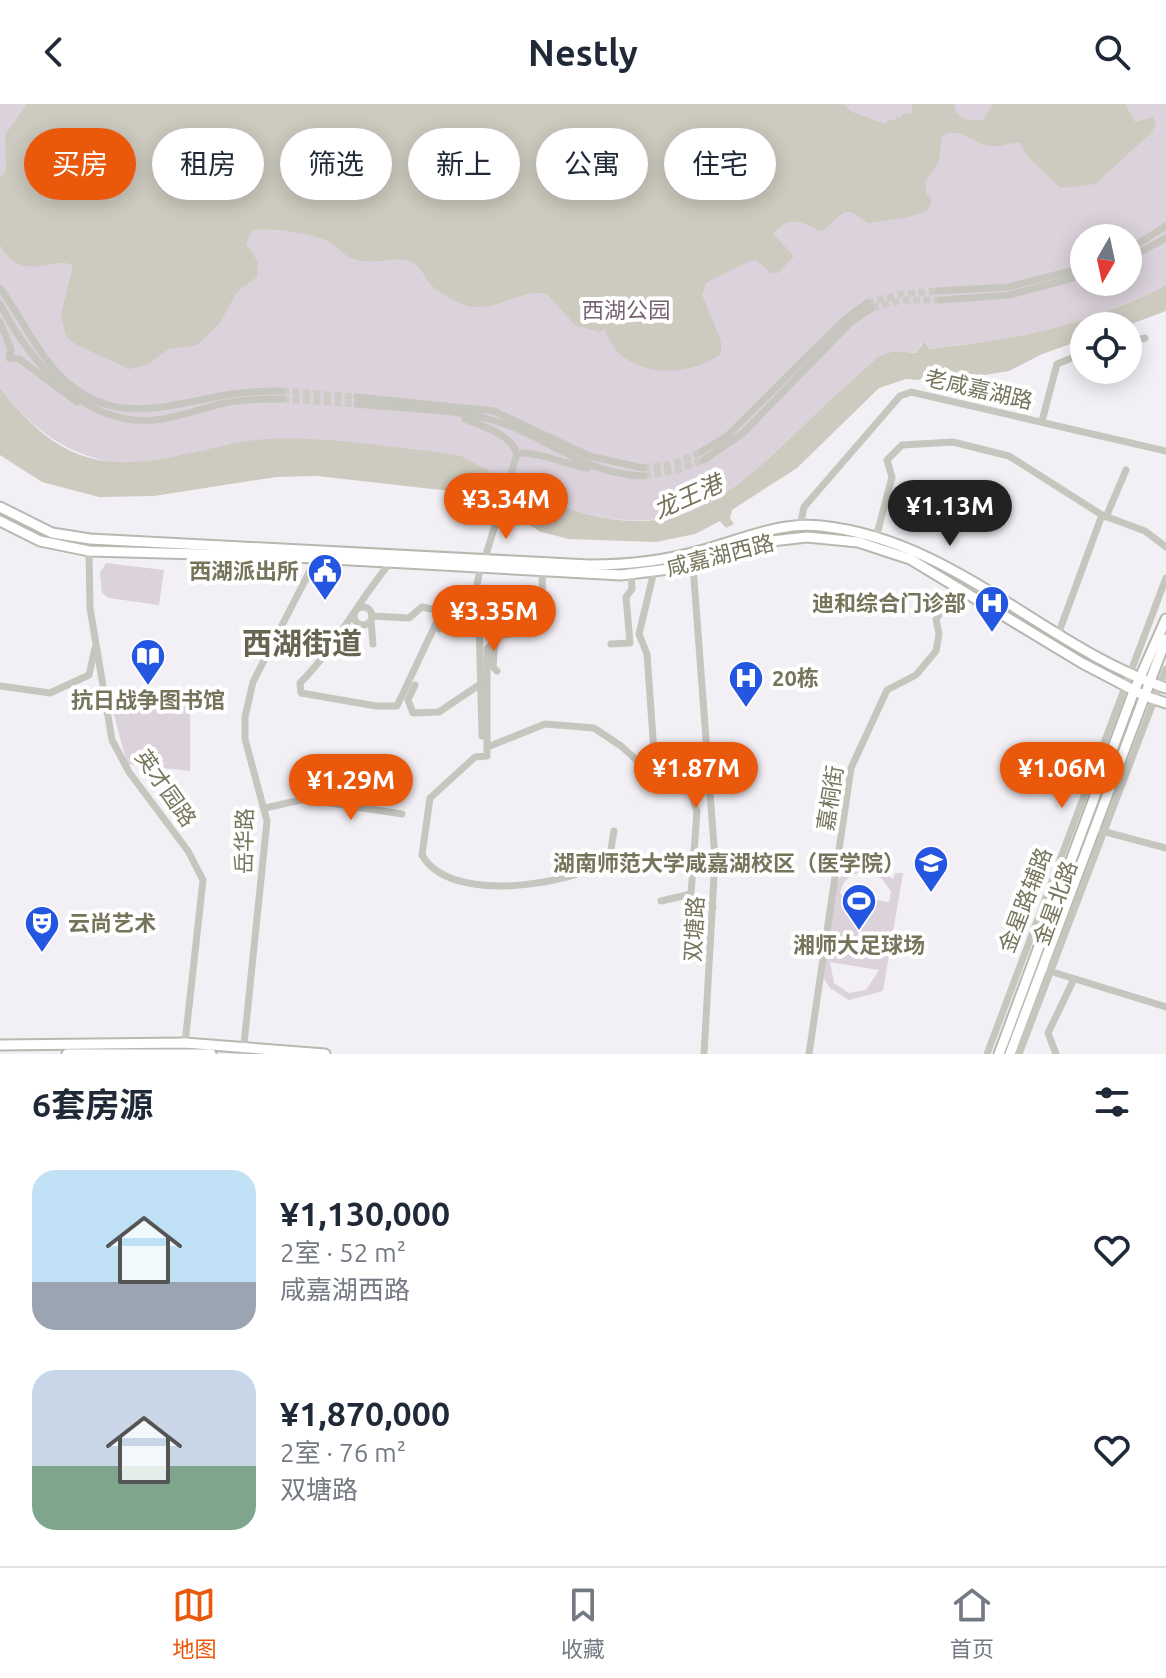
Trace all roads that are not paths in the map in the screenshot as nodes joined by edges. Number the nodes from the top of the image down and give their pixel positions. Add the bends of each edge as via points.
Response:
1 (1166, 226) edge
2 (1166, 238) edge
3 (1142, 241) edge
4 (1142, 251) edge
5 (1070, 274) edge
6 (0, 288) edge
7 (939, 296) tunnel mouth
8 (0, 304) edge
9 (869, 306) tunnel mouth
10 (0, 322) edge
11 (1145, 338) dead end
12 (1142, 339) edge
13 (1070, 359) edge
14 (5, 361) edge
15 (106, 413) junction
16 (456, 414) junction
17 (1042, 421) junction
18 (1166, 451) edge
19 (517, 454) junction
20 (703, 456) tunnel mouth
21 (597, 469) junction
22 (1126, 470) dead end
23 (0, 507) edge
24 (1104, 516) junction
25 (0, 521) edge
26 (800, 526) junction
27 (876, 538) junction
28 (1166, 547) edge
29 (89, 551) junction
30 (318, 555) junction
31 (390, 563) junction
32 (482, 565) junction
33 (693, 566) junction
34 (654, 571) junction
35 (542, 572) junction
36 (631, 574) junction
37 (1166, 578) edge
38 (960, 587) junction
39 (476, 612) junction
40 (1166, 619) edge
41 (1059, 632) junction
42 (495, 639) junction
43 (1166, 639) edge
44 (97, 641) junction
45 (373, 644) dead end
46 (611, 644) dead end
47 (1166, 669) edge
48 (497, 671) dead end
49 (1135, 675) junction
50 (479, 685) junction
51 (1159, 685) edge
52 (0, 686) edge
53 (1130, 688) junction
54 (1150, 698) junction
55 (1166, 703) edge
56 (482, 736) dead end
57 (490, 746) junction
58 (692, 774) dead end
59 (265, 808) junction
60 (402, 814) dead end
61 (614, 831) dead end
62 (1099, 831) junction
63 (1166, 848) edge
64 (691, 894) junction
65 (661, 901) dead end
66 (713, 907) junction
67 (1045, 970) junction
68 (1073, 981) junction
69 (1166, 1007) edge
70 (185, 1043) junction
71 (0, 1045) edge
72 (243, 1051) edge
73 (67, 1054) edge
74 (88, 1054) edge
75 (211, 1054) edge
76 (325, 1054) edge
77 (704, 1054) edge
78 (809, 1054) edge
79 (987, 1054) edge
80 (999, 1054) edge
81 (1010, 1054) edge
82 (1019, 1054) edge
83 (1056, 1054) edge

1 - 3 street
2 - 4 street
5 - 7 street
6 - 15 street via 44,356 67,383 92,400 142,411 249,391 282,395 154,420
8 - 15 street via 14,331 58,383
9 - 20 street via 845,319
10 - 14 street via 11,349
11 - 12 street
13 - 17 street via 1057,364
14 - 15 street via 19,359 75,401
16 - 19 street via 507,438
16 - 21 street via 508,425
16 - 21 street via 357,400 494,411 589,456 643,472
17 - 18 street, 老咸嘉湖路
17 - 26 street, 老咸嘉湖路 via 911,392 900,396 804,507
19 - 21 street via 532,452 556,463
19 - 32 street
22 - 24 street
23 - 30 main road, 咸嘉湖西路 via 52,533 90,539
24 - 27 street via 1009,456 953,442 902,445 887,460 892,477
24 - 28 street via 1145,531
24 - 41 street
25 - 29 main road, 咸嘉湖西路 via 40,541
26 - 27 main road, 咸嘉湖西路 via 821,525
26 - 32 main road, 咸嘉湖西路 via 650,562
27 - 41 main road, 咸嘉湖西路 via 961,572
29 - 30 main road, 咸嘉湖西路
29 - 44 street, 英才园路 via 90,608
30 - 31 main road, 咸嘉湖西路
30 - 32 main road, 咸嘉湖西路
30 - 59 street, 岳华路 via 253,682 245,717 245,739
31 - 32 main road, 咸嘉湖西路
31 - 45 street via 300,683 301,693 397,706 439,617 436,610 422,607 409,618 372,618
32 - 35 main road, 咸嘉湖西路
32 - 39 street
33 - 34 main road, 咸嘉湖西路
33 - 38 main road, 咸嘉湖西路 via 763,542 807,537 858,542 910,559
33 - 66 street, 双塘路 via 715,859
34 - 36 main road, 咸嘉湖西路
34 - 58 street via 639,634 647,654 655,766
35 - 36 main road, 咸嘉湖西路
35 - 42 street via 543,617 527,632
36 - 46 street via 632,589 626,597 630,643
37 - 49 street
38 - 53 main road, 咸嘉湖西路
38 - 78 street, 嘉桐街 via 936,619 936,651 916,675 887,690 851,768
39 - 50 street
39 - 50 street via 448,609 408,700 413,713 439,712
40 - 49 main road, 金星北路
41 - 49 main road, 咸嘉湖西路
42 - 48 street
42 - 57 street via 487,649
43 - 51 main road, 金星北路
44 - 52 street via 89,675 50,693
44 - 70 street, 英才园路 via 112,740 203,880
47 - 51 street
49 - 51 main road, 咸嘉湖西路
49 - 53 main road, 金星北路
50 - 56 street
51 - 54 main road, 金星北路
53 - 54 main road, 咸嘉湖西路
53 - 79 street, 金星路辅路
53 - 80 main road, 金星北路
54 - 55 main road, 咸嘉湖西路
54 - 62 main road, 金星北路
57 - 61 street via 487,756 475,757 430,798 422,855 437,873 464,883 561,881 609,861
57 - 64 street via 545,724 597,734 651,773 690,790 697,811
59 - 60 street via 305,799
59 - 72 street, 岳华路
62 - 63 street
62 - 67 main road, 金星北路
64 - 65 street
64 - 66 street
66 - 77 street, 双塘路
67 - 68 street
67 - 81 main road, 金星北路
67 - 82 street
68 - 69 street
68 - 83 street via 1048,1033
70 - 71 main road
70 - 72 main road
72 - 76 main road
73 - 74 main road
74 - 75 main road

